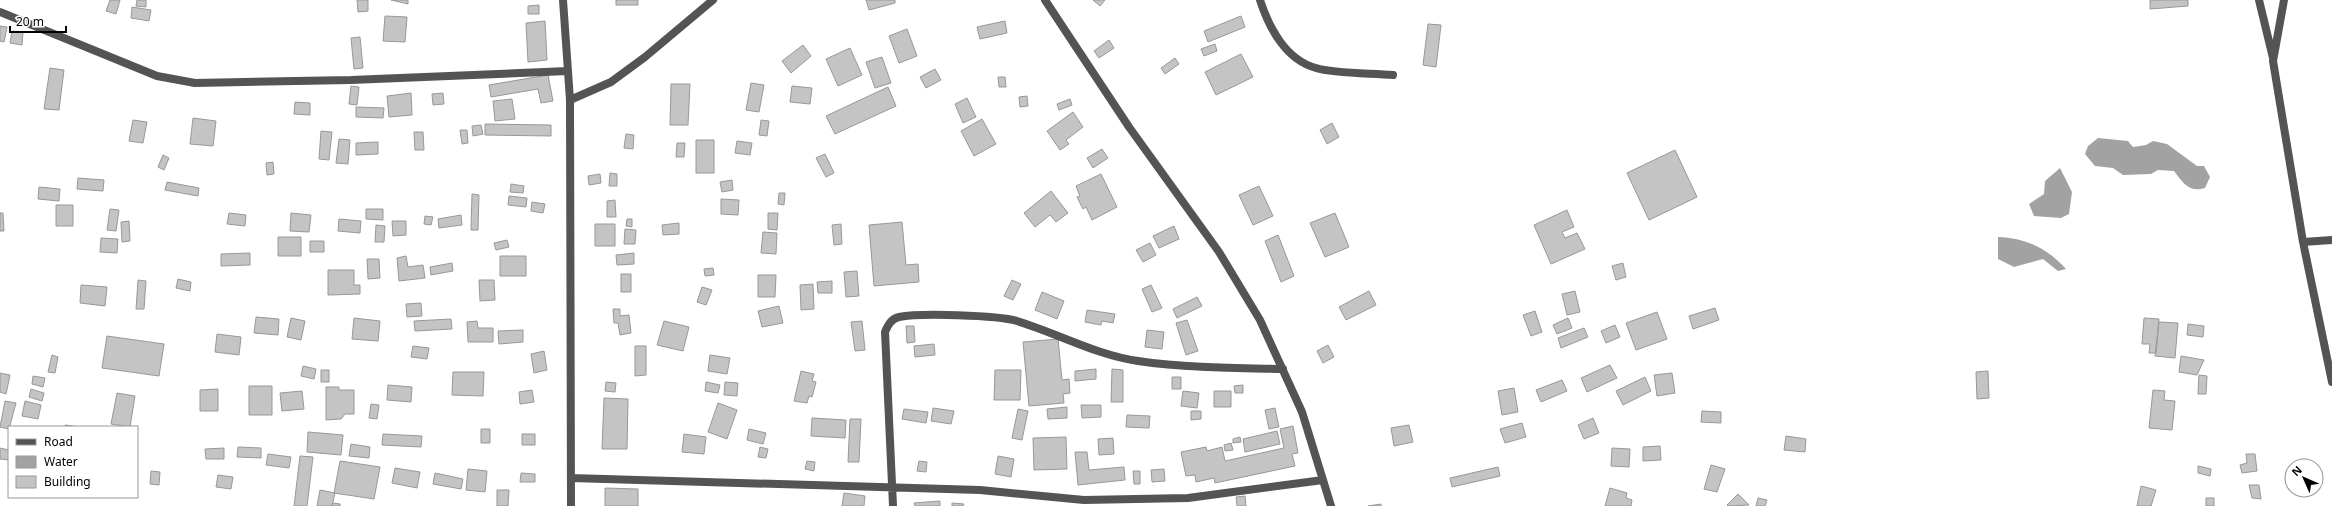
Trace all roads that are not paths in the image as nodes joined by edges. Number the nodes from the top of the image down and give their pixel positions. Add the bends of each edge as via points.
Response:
1 (563, 0) edge
2 (713, 0) edge
3 (1045, 0) edge
4 (1260, 0) edge
5 (2259, 0) edge
6 (2284, 0) edge
7 (0, 12) edge
8 (2273, 61) junction
9 (568, 71) junction
10 (1393, 75) dead end
11 (570, 100) junction
12 (2332, 240) edge
13 (2303, 242) junction
14 (1283, 369) junction
15 (2332, 382) edge
16 (571, 478) junction
17 (1323, 480) junction
18 (892, 486) junction
19 (571, 506) edge
20 (893, 506) edge
21 (1331, 506) edge

1 - 9 street
2 - 11 street via 611,82
3 - 14 street via 1129,127 1219,252 1260,320
4 - 10 street via 1267,22 1295,59 1316,69
5 - 8 street
6 - 8 street
7 - 9 street via 157,76 195,83 351,80
8 - 13 street
9 - 11 street
11 - 16 street
12 - 13 street
13 - 15 street
14 - 17 street via 1302,412
14 - 18 street via 1214,368 1136,361 1091,349 1015,320 954,315 898,317 889,322 885,332
16 - 18 street
16 - 19 street
17 - 18 street via 1188,498 1084,500 980,490
17 - 21 street
18 - 20 street

